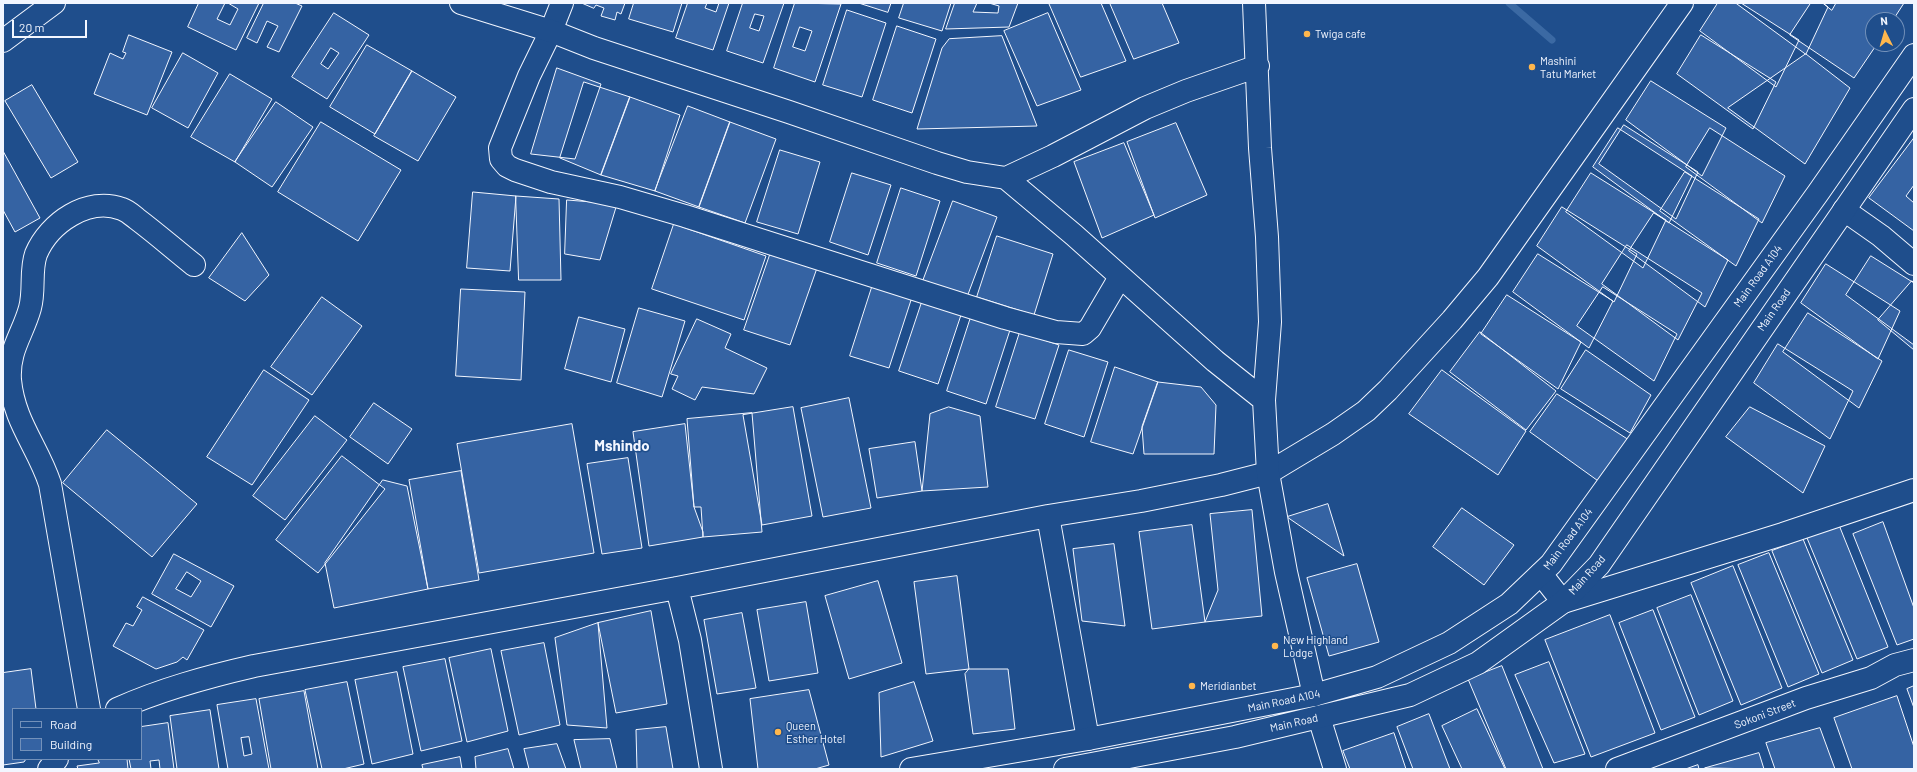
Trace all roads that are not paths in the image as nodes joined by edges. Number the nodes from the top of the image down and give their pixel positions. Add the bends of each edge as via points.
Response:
1 (54, 3) edge
2 (461, 3) edge
3 (562, 3) edge
4 (1254, 3) edge
5 (1682, 3) edge
6 (551, 31) junction
7 (3, 41) edge
8 (1914, 55) edge
9 (1258, 66) junction
10 (1914, 109) edge
11 (1006, 178) junction
12 (1844, 210) junction
13 (1914, 264) edge
14 (194, 265) dead end
15 (1120, 277) junction
16 (1264, 400) junction
17 (1268, 473) junction
18 (1914, 490) edge
19 (1048, 516) junction
20 (1540, 574) junction
21 (677, 588) junction
22 (1563, 602) junction
23 (1914, 660) edge
24 (1314, 695) junction
25 (89, 708) edge
26 (119, 708) edge
27 (1319, 717) junction
28 (1088, 740) junction
29 (56, 760) edge
30 (49, 769) edge
31 (711, 769) edge
32 (911, 769) edge
33 (1065, 769) edge
34 (1334, 769) edge
35 (1617, 769) edge

1 - 7 main road
2 - 6 main road
3 - 6 main road
4 - 9 main road
5 - 17 main road via 1488,277 1452,320 1366,411
6 - 11 main road via 594,48 937,163 967,172
6 - 15 main road via 529,76 500,148 501,159 515,170 551,182 620,197 685,216 1056,332 1083,334 1090,328
8 - 20 main road, Main Road A104 via 1694,366 1551,564
9 - 11 main road via 1145,108
9 - 16 main road via 1270,322
10 - 12 main road, Main Road
11 - 15 main road
12 - 13 main road via 1881,236
12 - 22 main road, Main Road via 1599,565
14 - 25 main road via 123,209 94,206 75,212 57,224 41,244 36,255 30,309 15,342 10,363 10,380 21,424 50,484
15 - 16 main road via 1215,361
16 - 17 main road
17 - 19 main road via 1221,485
17 - 24 main road via 1286,572
18 - 22 main road via 1783,534
19 - 21 main road
19 - 28 main road
20 - 22 main road
20 - 24 main road, Main Road A104 via 1509,604 1449,643 1377,677
21 - 26 main road via 201,678 151,694
21 - 31 main road via 690,640
22 - 27 main road, Main Road via 1478,663 1410,695
23 - 35 main road, Sokoni Street via 1871,678 1806,698
24 - 28 main road, Main Road A104
27 - 33 main road, Main Road via 1235,737
27 - 34 main road
28 - 32 main road, Main Road A104
29 - 30 main road

